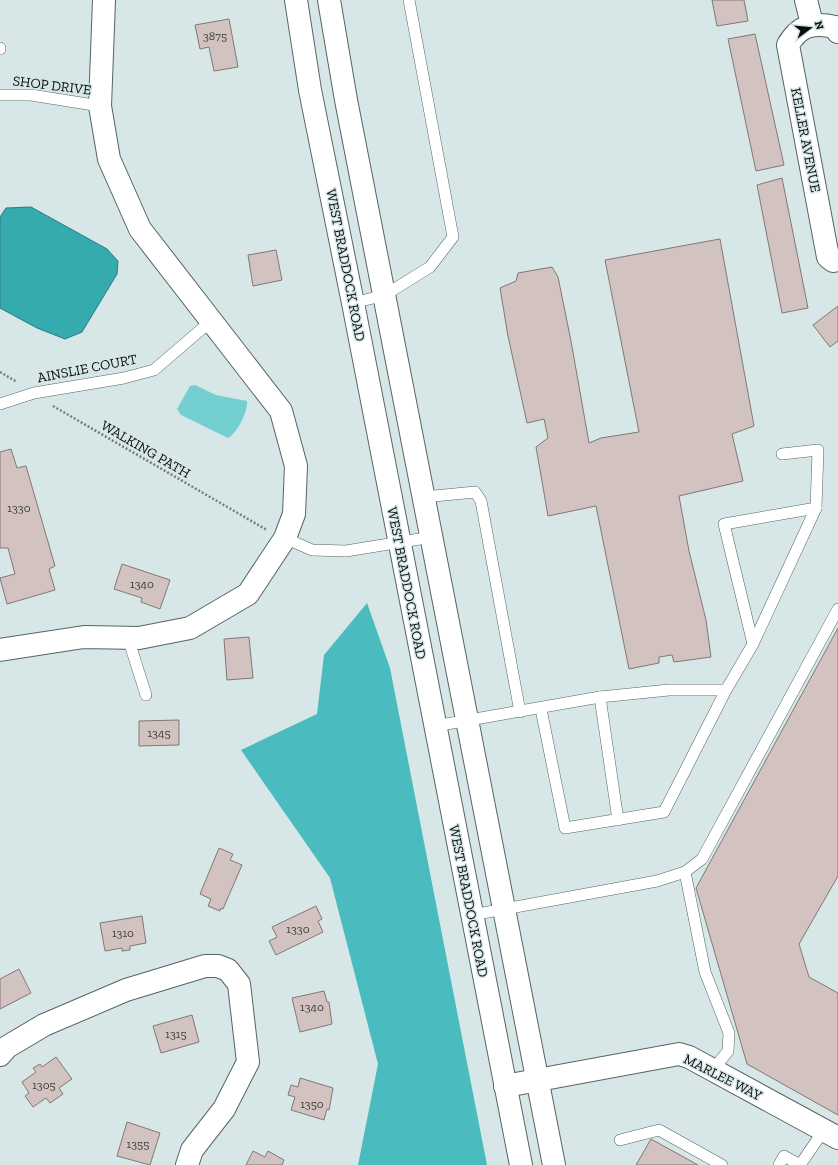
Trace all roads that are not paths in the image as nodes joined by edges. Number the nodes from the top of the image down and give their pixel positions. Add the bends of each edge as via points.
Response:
1 (104, 0) edge
2 (296, 0) edge
3 (329, 0) edge
4 (409, 0) edge
5 (806, 0) edge
6 (812, 24) junction
7 (838, 32) edge
8 (0, 95) edge
9 (100, 106) junction
10 (838, 260) edge
11 (385, 295) junction
12 (354, 303) junction
13 (211, 321) junction
14 (0, 404) edge
15 (782, 454) dead end
16 (424, 497) junction
17 (816, 508) junction
18 (285, 538) junction
19 (432, 538) junction
20 (399, 542) junction
21 (838, 609) edge
22 (128, 638) junction
23 (753, 644) junction
24 (0, 650) edge
25 (726, 690) junction
26 (146, 695) dead end
27 (600, 697) junction
28 (540, 709) junction
29 (520, 712) junction
30 (467, 721) junction
31 (435, 726) junction
32 (618, 820) junction
33 (685, 872) junction
34 (504, 909) junction
35 (472, 915) junction
36 (0, 1055) edge
37 (713, 1070) junction
38 (537, 1080) junction
39 (505, 1086) junction
40 (831, 1134) edge
41 (620, 1140) dead end
42 (556, 1164) edge
43 (187, 1165) edge
44 (521, 1165) edge
45 (722, 1165) edge
46 (779, 1165) edge

1 - 9 main road
2 - 12 main road, WEST BRADDOCK ROAD via 310,90
3 - 11 main road
4 - 11 lane via 453,237 430,267
5 - 6 main road
6 - 7 main road via 835,27
6 - 10 main road, KELLER AVENUE via 794,34 788,45 828,257 833,261
8 - 9 lane, SHOP DRIVE via 31,95
9 - 13 main road via 108,159 140,229
11 - 12 lane
11 - 16 main road
12 - 20 main road, WEST BRADDOCK ROAD
13 - 14 lane, AINSLIE COURT via 154,370 124,378 34,393
13 - 18 main road via 281,411 296,466 294,514
15 - 17 lane via 818,450
16 - 19 main road
16 - 29 lane via 475,492 481,501
17 - 23 lane
17 - 23 lane via 724,524
18 - 20 lane via 312,550 346,551
18 - 22 main road via 248,594 190,628
19 - 20 lane
19 - 30 main road
20 - 31 main road, WEST BRADDOCK ROAD
21 - 33 lane via 702,859
22 - 24 main road via 84,637
22 - 26 lane
23 - 25 lane
25 - 27 lane via 669,690
25 - 32 lane via 664,812
27 - 28 lane
27 - 32 lane
28 - 29 lane
28 - 32 lane via 565,828
29 - 30 lane
30 - 31 lane
30 - 34 main road
31 - 35 main road, WEST BRADDOCK ROAD
33 - 34 lane via 657,881
33 - 37 lane via 705,972 729,1033 728,1051
34 - 35 lane
34 - 38 main road
35 - 39 main road, WEST BRADDOCK ROAD
36 - 43 main road via 7,1046 44,1025 126,990 205,966 218,966 228,970 239,984 248,1062 224,1109 192,1150
37 - 38 main road, MARLEE WAY via 680,1054
37 - 40 main road, MARLEE WAY
38 - 39 main road, MARLEE WAY
38 - 42 main road
39 - 44 main road, WEST BRADDOCK ROAD
40 - 46 lane via 800,1165 784,1156
41 - 45 lane via 659,1130

